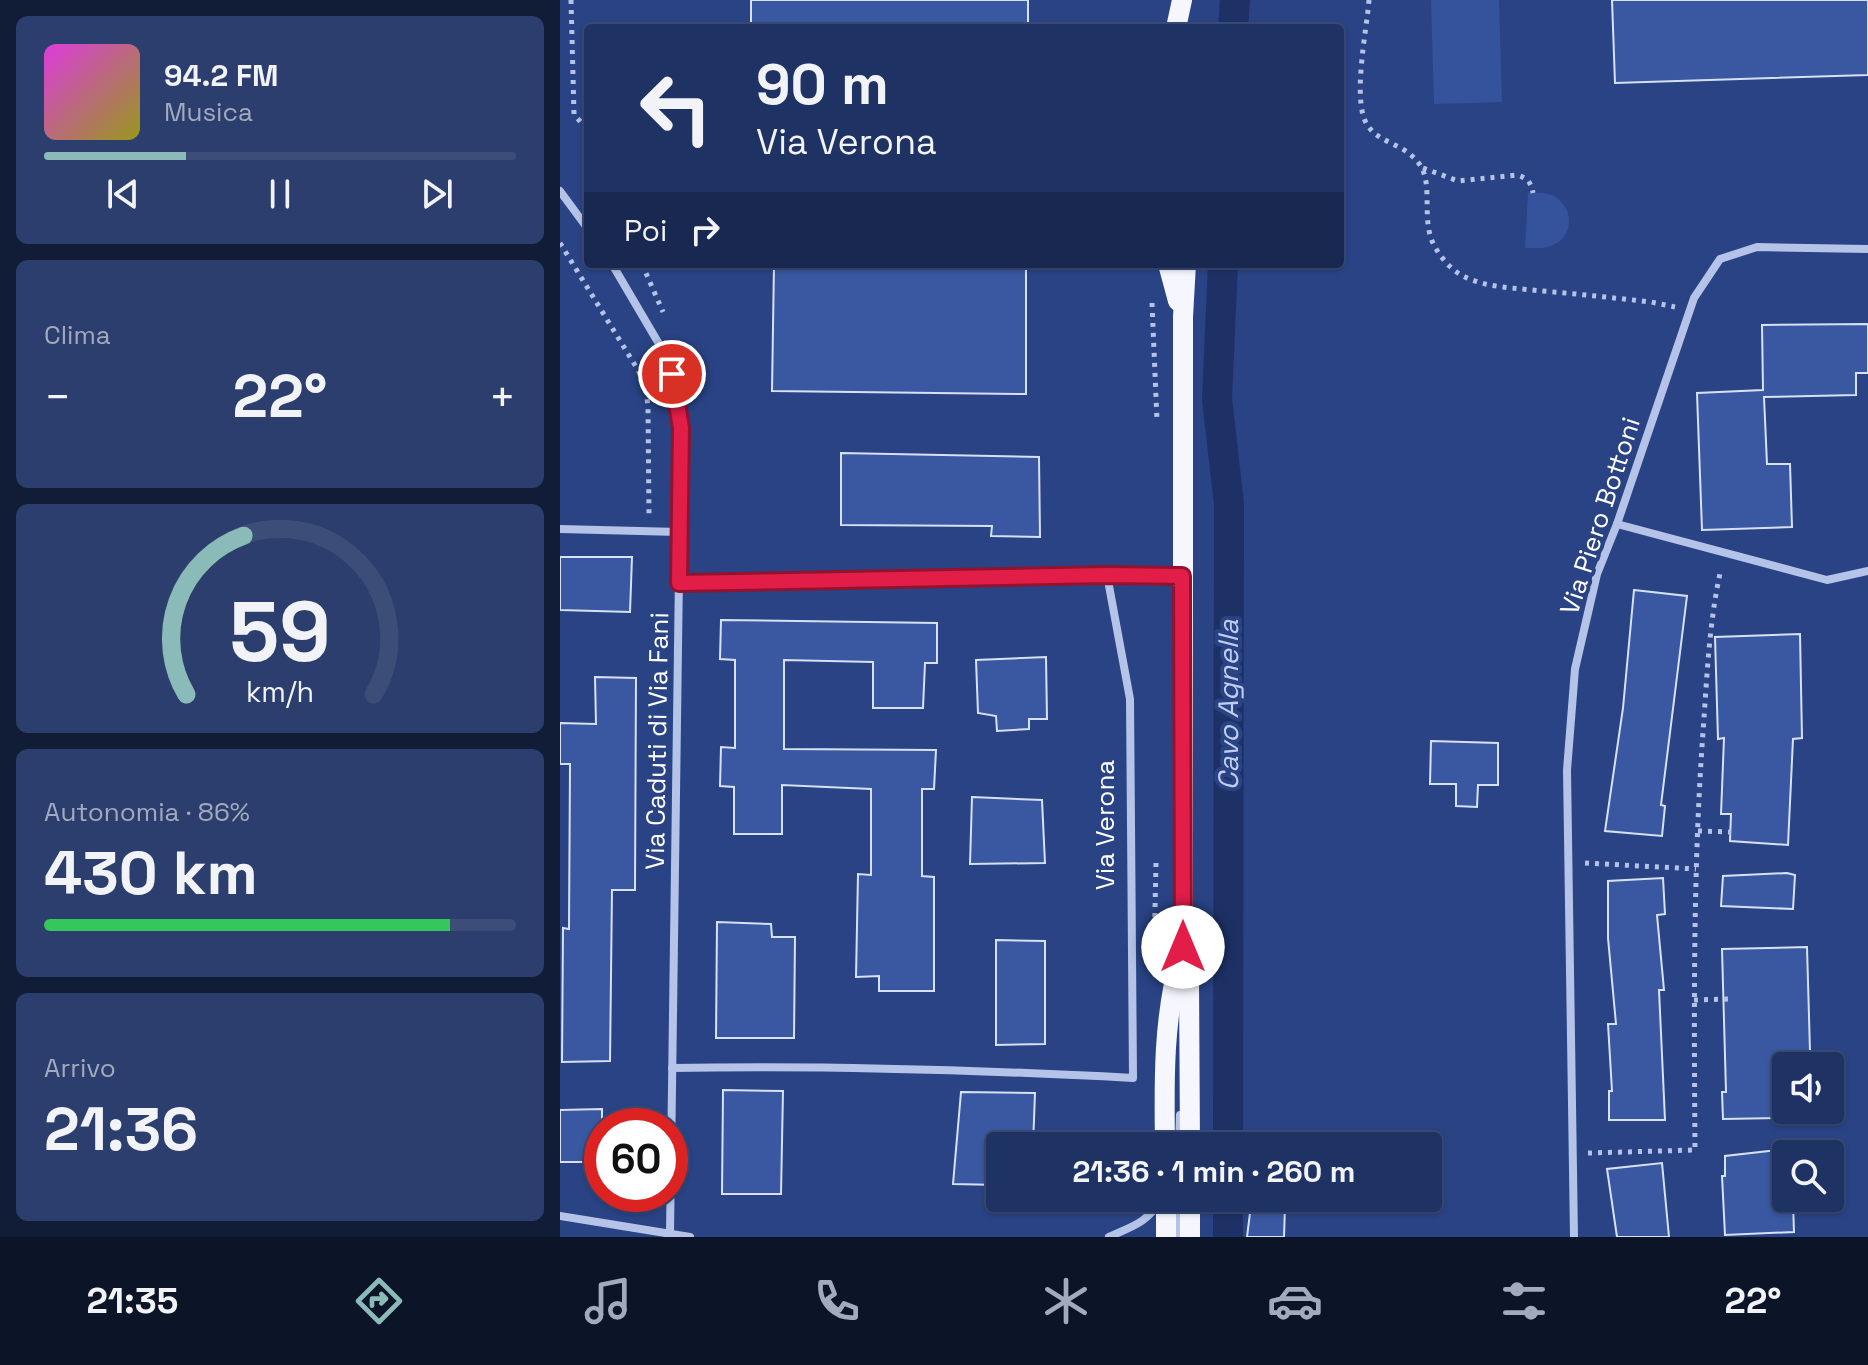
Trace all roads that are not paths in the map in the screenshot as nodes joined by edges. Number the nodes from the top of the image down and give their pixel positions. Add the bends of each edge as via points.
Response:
1 (1182, 0) edge
2 (1177, 24) edge
3 (1185, 24) edge
4 (560, 191) edge
5 (584, 224) edge
6 (1868, 249) edge
7 (614, 268) edge
8 (1169, 268) edge
9 (1186, 268) edge
10 (1183, 317) junction
11 (1617, 524) junction
12 (560, 529) edge
13 (679, 532) junction
14 (1868, 571) edge
15 (1107, 575) junction
16 (1182, 576) junction
17 (679, 583) junction
18 (1183, 947) junction
19 (1190, 1056) junction
20 (672, 1068) junction
21 (1165, 1132) edge
22 (1180, 1132) edge
23 (1190, 1132) edge
24 (1154, 1212) edge
25 (1165, 1212) edge
26 (1178, 1212) edge
27 (1190, 1212) edge
28 (560, 1216) edge
29 (670, 1234) junction
30 (690, 1237) edge
31 (1109, 1237) edge
32 (1166, 1237) edge
33 (1178, 1237) edge
34 (1190, 1237) edge
35 (1574, 1237) edge

1 - 2 main road
1 - 3 main road
4 - 5 street
6 - 11 street, Via Piero Bottoni via 1757,247 1720,259 1689,310
7 - 13 street, Via Caduti di Via Fani via 672,374 681,428
8 - 10 main road
9 - 10 main road
10 - 16 main road
11 - 14 street via 1827,580
11 - 35 street, Via Piero Bottoni via 1597,574 1575,669 1567,770
12 - 13 street
13 - 17 street, Via Caduti di Via Fani
15 - 16 street
15 - 17 street
15 - 20 street, Via Verona via 1130,699 1133,1078 963,1069
16 - 18 main road
17 - 20 street, Via Caduti di Via Fani
18 - 19 main road
18 - 21 main road via 1165,1055
19 - 22 street
19 - 23 main road
20 - 29 street, Via Caduti di Via Fani
24 - 31 street via 1137,1227
25 - 32 main road
26 - 33 street
27 - 34 main road
28 - 29 street
29 - 30 street

